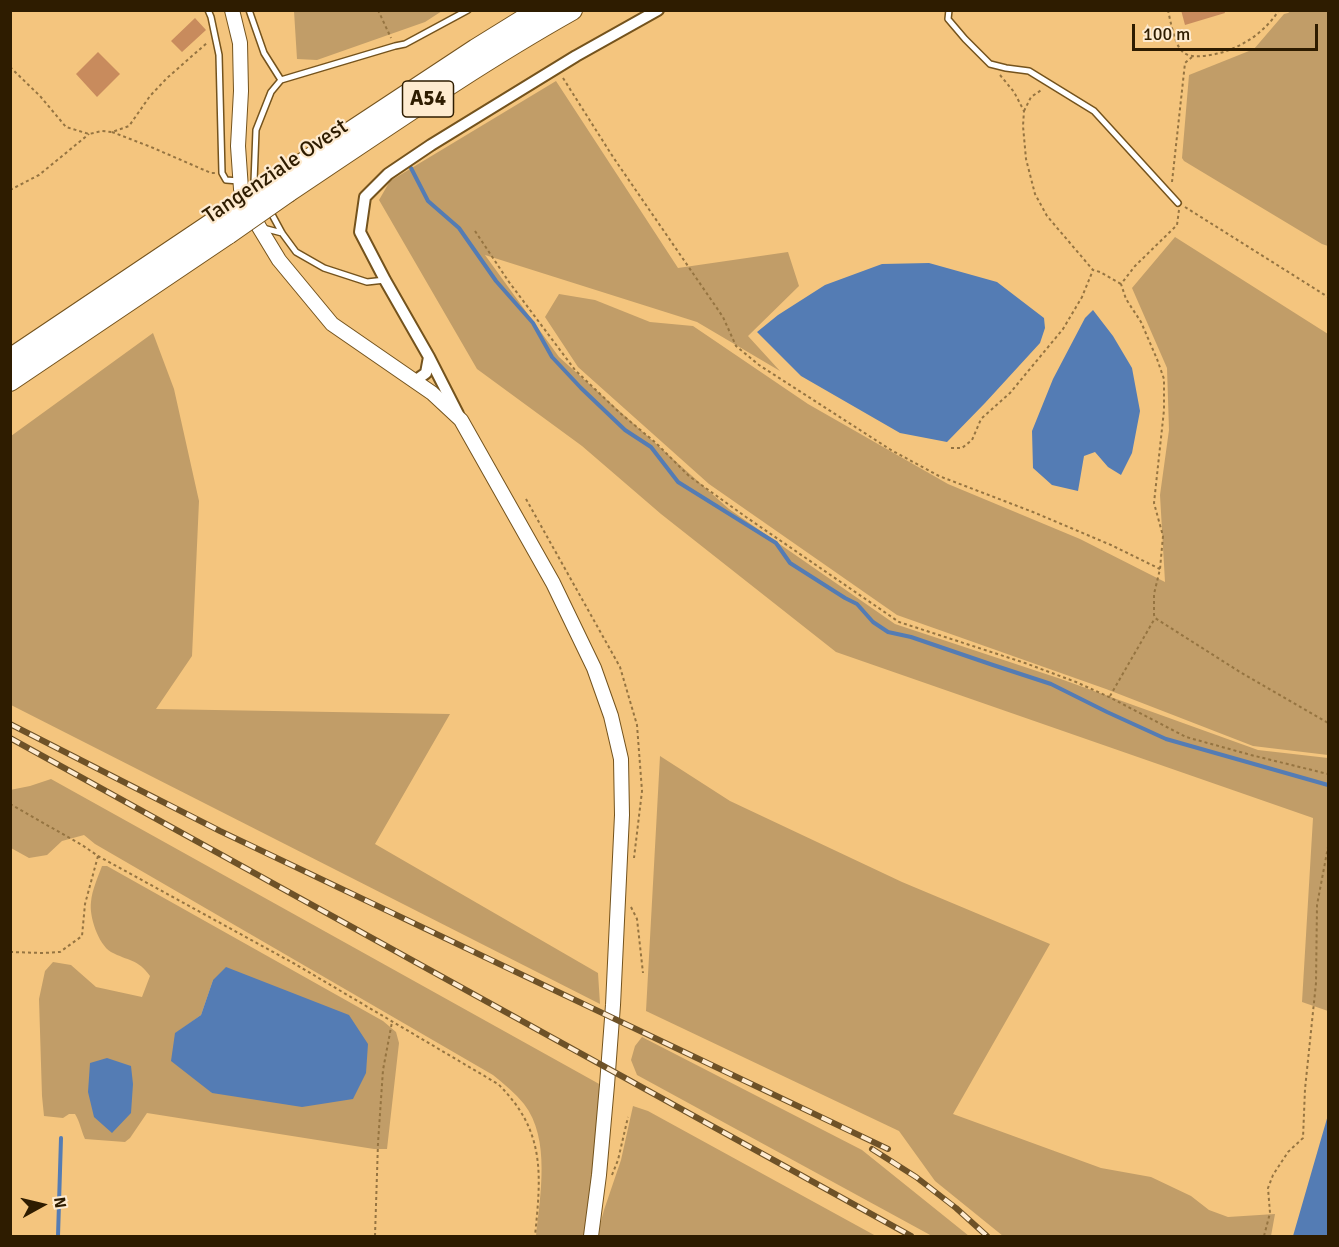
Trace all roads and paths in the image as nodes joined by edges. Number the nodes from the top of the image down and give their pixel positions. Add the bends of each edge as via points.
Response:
1 (208, 10) edge
2 (232, 10) edge
3 (249, 10) edge
4 (378, 10) edge
5 (468, 10) edge
6 (539, 10) edge
7 (572, 10) edge
8 (658, 10) edge
9 (949, 10) edge
10 (1168, 10) edge
11 (1279, 11) edge
12 (215, 36) junction
13 (394, 46) junction
14 (1192, 57) junction
15 (990, 63) junction
16 (10, 67) edge
17 (557, 68) junction
18 (281, 80) junction
19 (1050, 84) junction
20 (1024, 111) junction
21 (112, 132) junction
22 (89, 134) junction
23 (222, 173) junction
24 (240, 181) junction
25 (285, 185) junction
26 (10, 190) edge
27 (1178, 202) junction
28 (224, 226) junction
29 (259, 227) junction
30 (475, 231) dead end
31 (282, 233) junction
32 (1093, 270) junction
33 (385, 280) junction
34 (1121, 284) junction
35 (1329, 297) edge
36 (429, 357) junction
37 (10, 359) edge
38 (10, 381) edge
39 (415, 381) junction
40 (460, 420) junction
41 (951, 448) dead end
42 (1160, 569) junction
43 (1155, 618) junction
44 (1109, 697) junction
45 (1329, 723) edge
46 (1329, 774) edge
47 (10, 804) edge
48 (1329, 847) edge
49 (98, 856) junction
50 (619, 883) junction
51 (10, 952) edge
52 (643, 973) dead end
53 (392, 1022) junction
54 (375, 1236) edge
55 (535, 1236) edge
56 (591, 1236) edge
57 (1264, 1236) edge

1 - 12 lane
2 - 24 street via 240,43
3 - 18 lane via 264,52
4 - 13 path
5 - 13 lane via 405,44
6 - 25 highway, Tangenziale Ovest / A54 via 418,86
7 - 25 highway, Tangenziale Ovest / A54
8 - 17 street
9 - 15 lane via 948,19
10 - 14 path via 1180,50
11 - 14 path via 1242,45 1213,56
12 - 21 path via 167,78 129,126
12 - 23 lane via 220,69
13 - 18 lane
14 - 27 path via 1185,63 1173,164 1171,188
15 - 19 lane via 1029,71
15 - 20 path
16 - 22 path via 66,128
17 - 33 street via 388,174 365,197 360,232
17 - 42 path via 723,317 736,346 882,444 939,476 1033,512
18 - 31 lane via 271,92 256,130 254,182
19 - 20 path via 1031,97
19 - 27 lane via 1094,111
20 - 32 path via 1026,159 1035,194 1047,216
21 - 22 path
21 - 23 path via 211,173
22 - 26 path via 39,175
23 - 24 lane via 226,180
24 - 29 street
25 - 28 highway, Tangenziale Ovest / A54, bridge
27 - 34 path via 1177,225
27 - 35 path
28 - 37 highway, Tangenziale Ovest / A54
28 - 38 highway, Tangenziale Ovest / A54
29 - 31 lane
29 - 39 street via 279,260 332,324
30 - 44 path via 575,370 689,476 899,622 1025,663
31 - 33 lane via 296,252 324,268 367,282
32 - 34 path
32 - 41 path via 1063,329 1010,393 981,419 972,440 962,448
33 - 36 street
34 - 42 path via 1164,378 1154,503 1163,536
36 - 39 street via 426,373
36 - 40 street
39 - 40 street
40 - 50 street via 553,583 608,706 621,759
42 - 43 path via 1154,594
43 - 44 path
43 - 45 path
44 - 46 path via 1186,737
47 - 49 path
48 - 57 path via 1317,905 1316,983 1303,1138 1273,1175 1268,1188 1270,1213
49 - 51 path via 85,904 82,936 60,952
49 - 53 path
50 - 52 path via 637,919
50 - 56 street via 607,1085
53 - 54 path via 383,1070
53 - 55 path via 498,1084 512,1097 532,1134 540,1179

